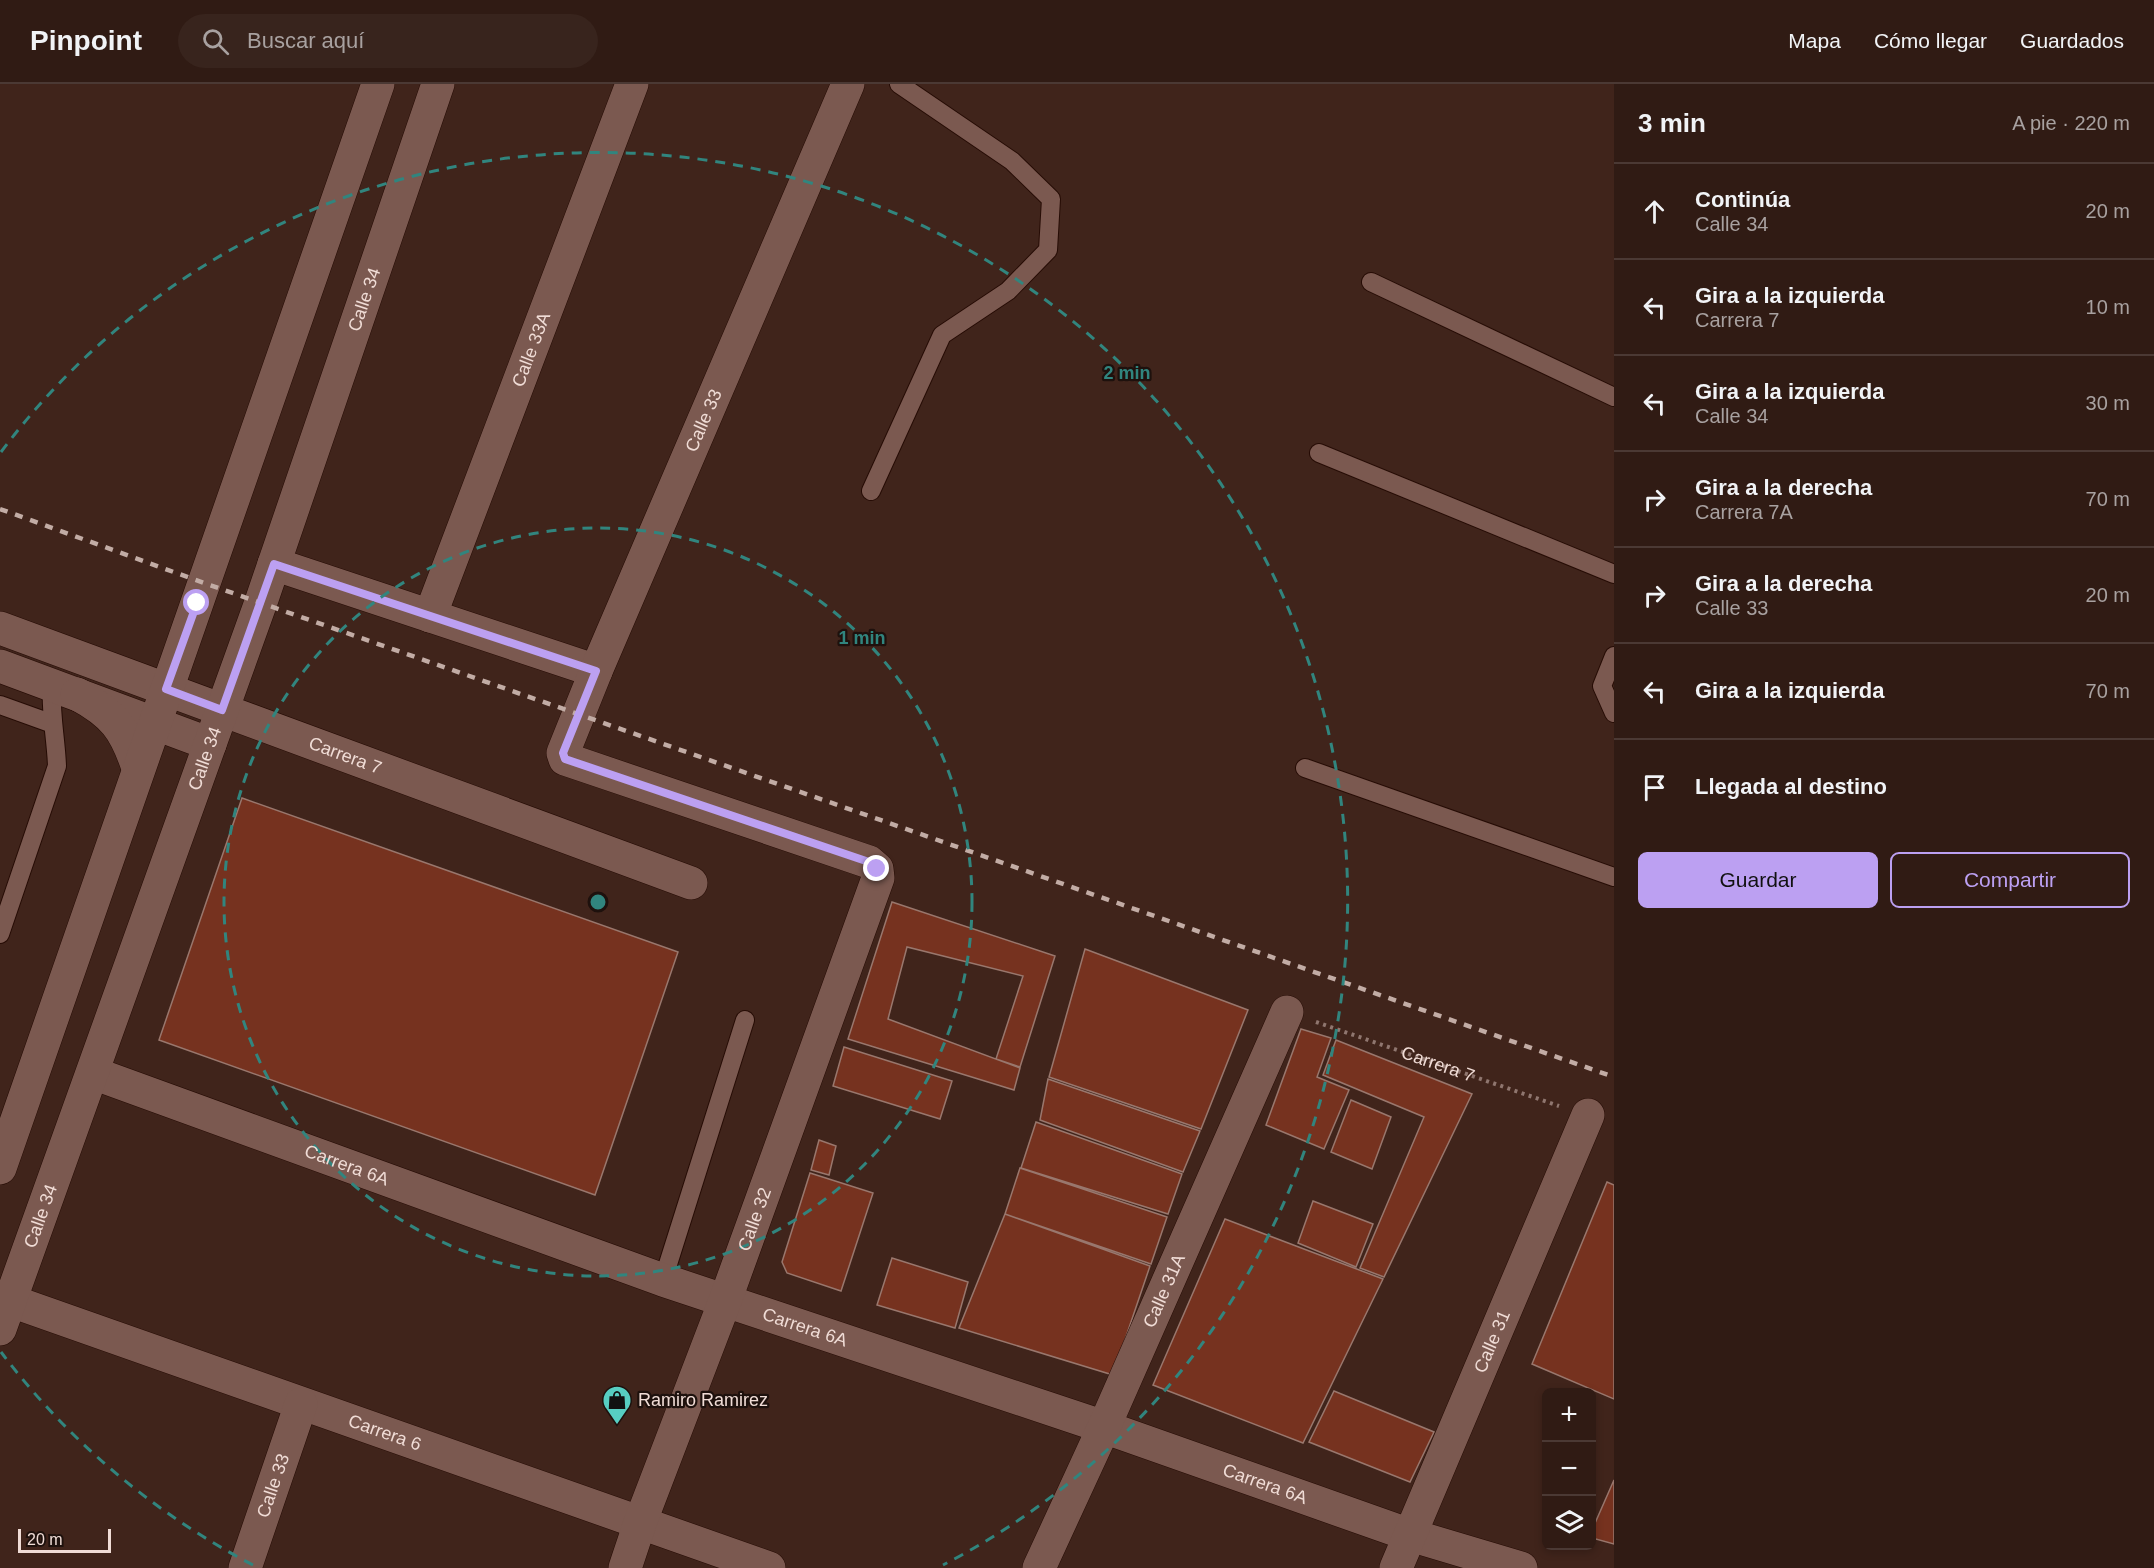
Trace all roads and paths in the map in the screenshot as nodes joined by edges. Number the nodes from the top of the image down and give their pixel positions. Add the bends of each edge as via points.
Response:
1 (378, 84) edge
2 (438, 84) edge
3 (632, 84) edge
4 (848, 84) edge
5 (899, 84) edge
6 (1371, 282) dead end
7 (1614, 397) edge
8 (1319, 453) dead end
9 (872, 491) dead end
10 (274, 564) junction
11 (1614, 574) edge
12 (430, 616) junction
13 (0, 628) edge
14 (1614, 656) edge
15 (0, 666) edge
16 (596, 671) junction
17 (166, 689) junction
18 (64, 690) junction
19 (0, 705) edge
20 (222, 710) junction
21 (1614, 713) edge
22 (155, 723) junction
23 (53, 724) junction
24 (210, 744) junction
25 (138, 768) junction
26 (1305, 768) dead end
27 (877, 869) joint
28 (1614, 877) edge
29 (691, 883) dead end
30 (0, 934) edge
31 (1287, 1012) joint
32 (745, 1020) dead end
33 (93, 1073) junction
34 (1587, 1116) joint
35 (0, 1168) edge
36 (663, 1280) junction
37 (725, 1301) junction
38 (3, 1309) edge
39 (301, 1404) junction
40 (1104, 1427) junction
41 (640, 1522) junction
42 (1410, 1535) junction
43 (245, 1568) edge
44 (625, 1568) edge
45 (769, 1568) edge
46 (1039, 1568) edge
47 (1396, 1568) edge
48 (1521, 1568) edge

1 - 17 street
2 - 10 street, Calle 34
3 - 12 street, Calle 33A
4 - 16 street, Calle 33
5 - 9 lane via 1012,161 1051,199 1048,250 1008,291 942,335
6 - 7 lane
8 - 11 lane
10 - 12 street
10 - 20 street, Calle 34
12 - 16 street
13 - 17 street, Carrera 7
14 - 21 lane via 1602,686
15 - 18 street
16 - 27 street, Calle 33 via 563,757 869,862
17 - 20 street, Carrera 7
17 - 22 street
18 - 22 street
18 - 23 lane via 50,708
18 - 25 street via 98,706 116,722 129,742
19 - 23 lane
20 - 24 street, Calle 34
20 - 29 street, Carrera 7
22 - 24 street
22 - 25 street
23 - 30 lane via 57,766
24 - 33 street, Calle 34
25 - 35 street
26 - 28 lane
27 - 37 street, Calle 32 via 878,878
31 - 34 path, Carrera 7
31 - 40 street, Calle 31A
32 - 36 lane
33 - 36 street, Carrera 6A
33 - 38 street, Calle 34
34 - 42 street, Calle 31
36 - 37 street, Carrera 6A
37 - 40 street, Carrera 6A
37 - 41 street, Calle 32
38 - 39 street, Carrera 6
39 - 41 street, Carrera 6
39 - 43 street, Calle 33
40 - 42 street, Carrera 6A
40 - 46 street, Calle 31A
41 - 44 street, Calle 32
41 - 45 street, Carrera 6
42 - 47 street, Calle 31
42 - 48 street, Carrera 6A

